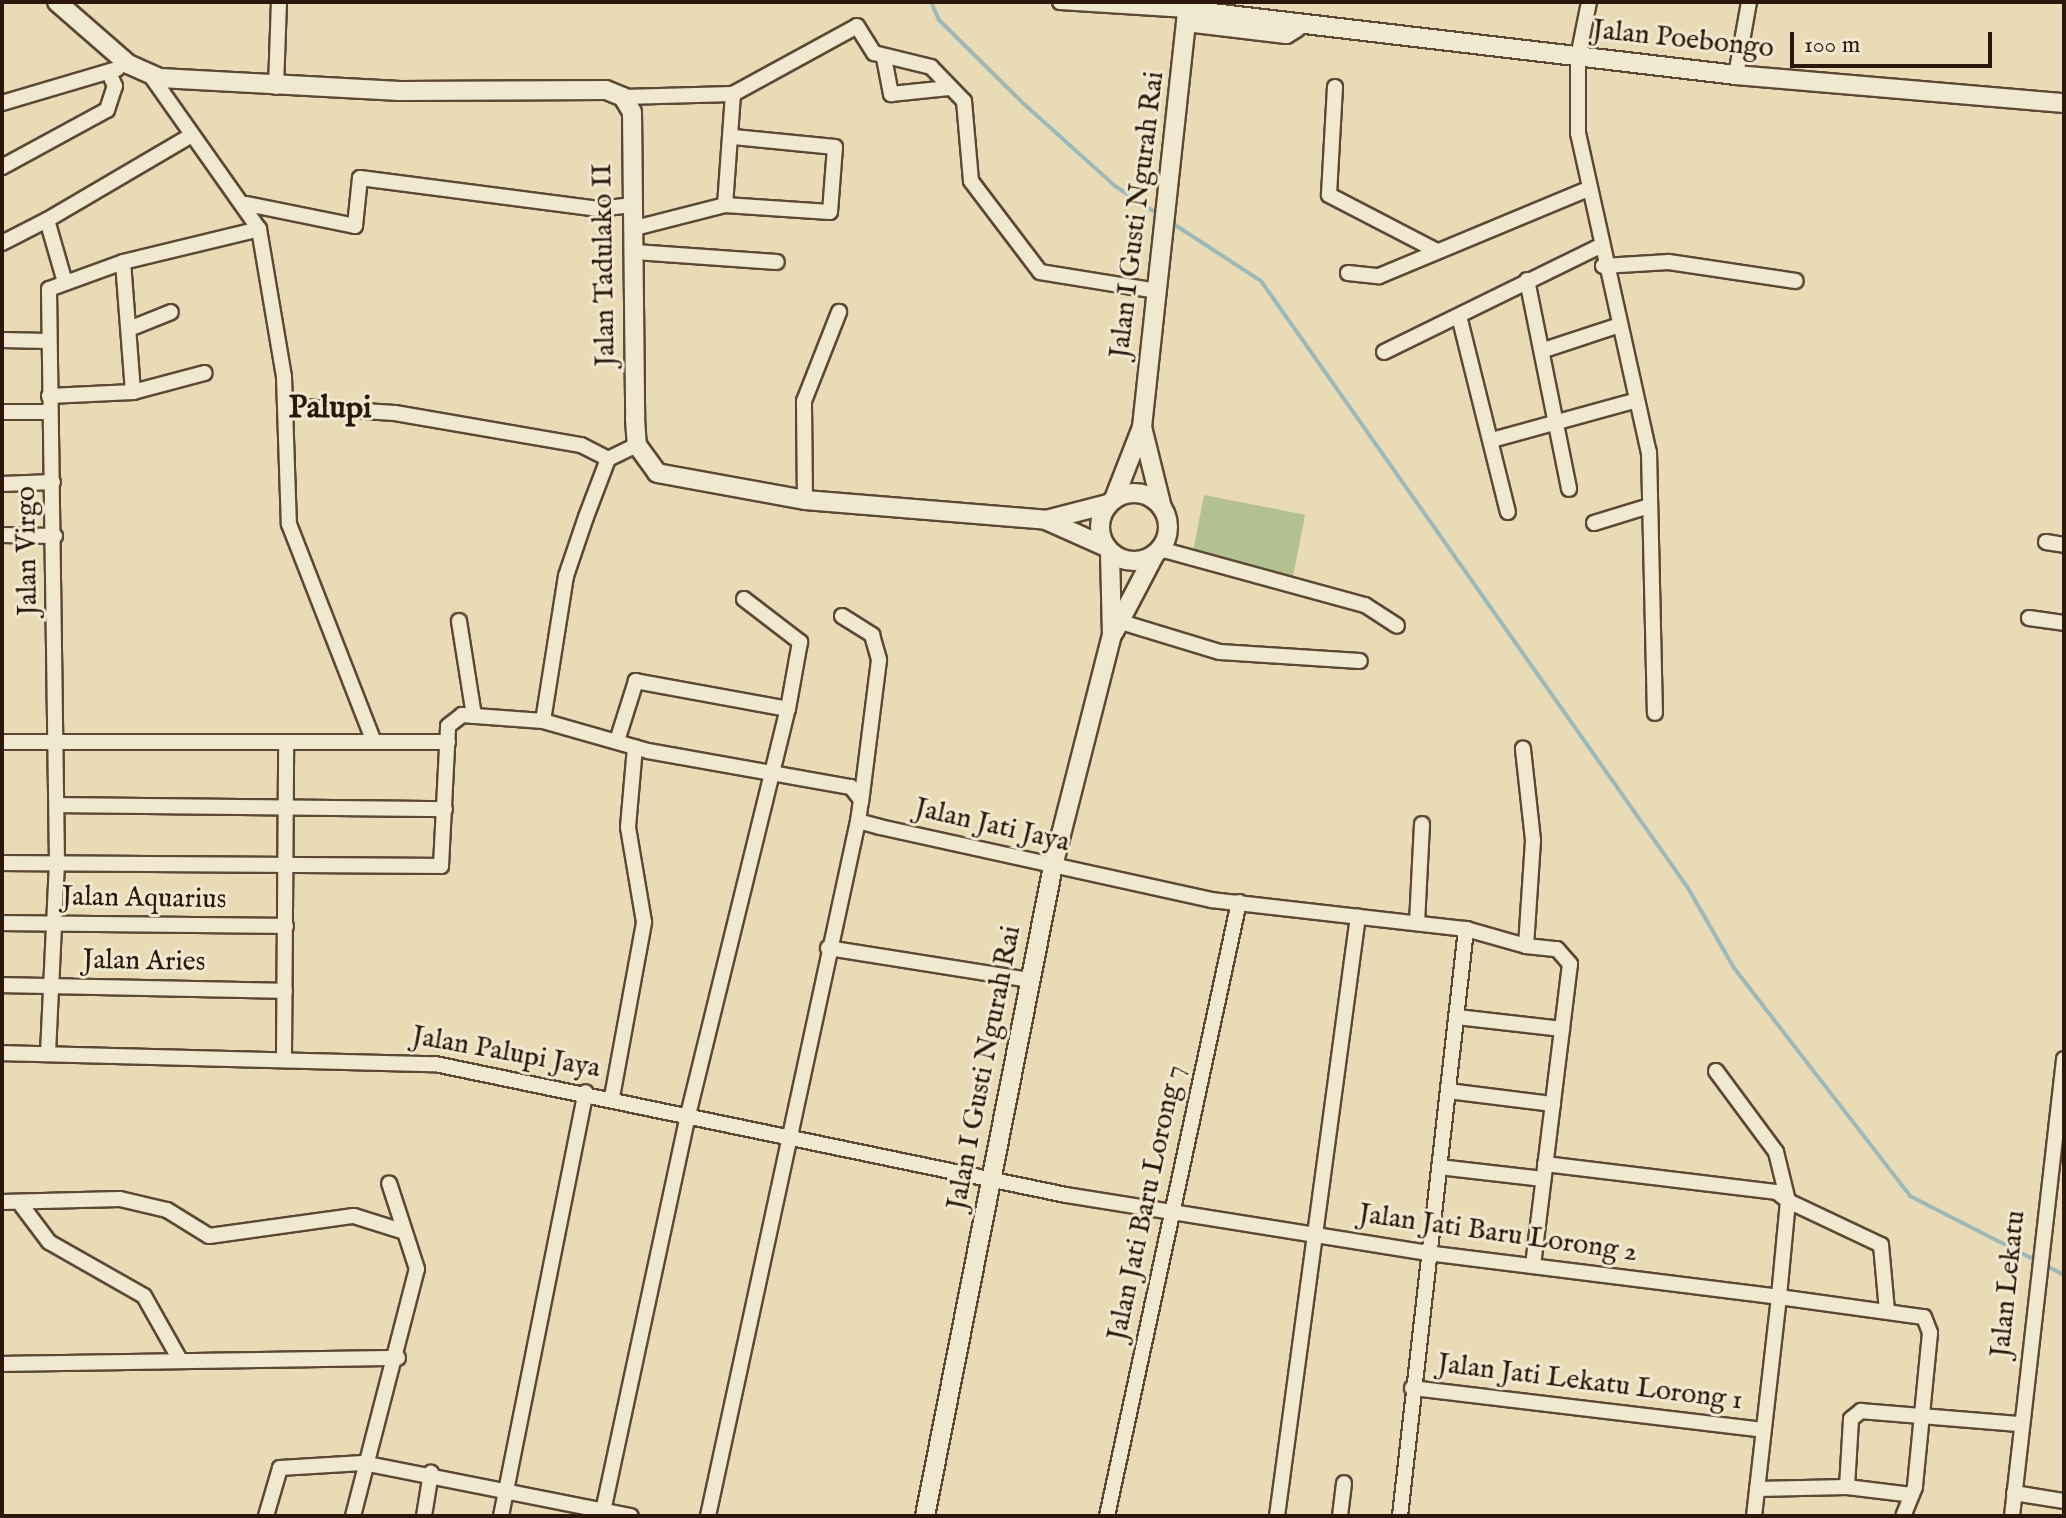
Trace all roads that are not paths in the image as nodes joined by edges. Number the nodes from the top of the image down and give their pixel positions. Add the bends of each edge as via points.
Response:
1 (57, 2) edge
2 (279, 2) edge
3 (1060, 2) edge
4 (1589, 2) edge
5 (1749, 2) edge
6 (1182, 15) junction
7 (1578, 57) junction
8 (884, 58) junction
9 (128, 64) junction
10 (109, 73) junction
11 (1736, 75) junction
12 (151, 76) junction
13 (276, 87) junction
14 (1335, 87) dead end
15 (949, 88) junction
16 (733, 94) junction
17 (623, 97) junction
18 (2, 103) edge
19 (2064, 103) edge
20 (192, 135) junction
21 (733, 137) junction
22 (2, 167) edge
23 (1586, 190) junction
24 (247, 204) junction
25 (633, 205) junction
26 (725, 205) junction
27 (47, 220) junction
28 (635, 228) junction
29 (259, 229) junction
30 (2, 243) edge
31 (1598, 247) junction
32 (1437, 251) junction
33 (635, 252) junction
34 (123, 262) junction
35 (777, 262) dead end
36 (1603, 266) junction
37 (1348, 273) dead end
38 (64, 279) junction
39 (1527, 280) junction
40 (1796, 281) dead end
41 (1157, 291) junction
42 (171, 312) dead end
43 (839, 312) dead end
44 (1459, 316) junction
45 (1617, 326) junction
46 (129, 329) junction
47 (2, 340) edge
48 (48, 341) junction
49 (1544, 350) junction
50 (1384, 352) dead end
51 (205, 373) dead end
52 (133, 392) junction
53 (49, 396) junction
54 (1637, 400) junction
55 (286, 406) junction
56 (2, 412) edge
57 (49, 412) junction
58 (1557, 421) junction
59 (1142, 427) junction
60 (1492, 440) junction
61 (637, 445) junction
62 (608, 459) junction
63 (53, 482) junction
64 (2, 484) edge
65 (1569, 489) dead end
66 (805, 500) junction
67 (1111, 502) junction
68 (1646, 507) junction
69 (1162, 508) junction
70 (1508, 512) dead end
71 (1046, 520) junction
72 (1594, 523) dead end
73 (2, 535) edge
74 (55, 536) junction
75 (2046, 542) dead end
76 (2064, 545) edge
77 (1108, 550) junction
78 (1157, 552) junction
79 (744, 599) dead end
80 (842, 616) dead end
81 (2029, 618) dead end
82 (459, 621) dead end
83 (2064, 623) edge
84 (1397, 626) dead end
85 (1117, 628) junction
86 (1360, 661) dead end
87 (788, 709) junction
88 (1655, 713) dead end
89 (474, 716) junction
90 (543, 721) junction
91 (373, 740) junction
92 (617, 741) junction
93 (2, 742) edge
94 (448, 742) junction
95 (57, 744) junction
96 (286, 745) junction
97 (635, 747) junction
98 (1523, 749) dead end
99 (773, 767) junction
100 (861, 804) junction
101 (58, 805) junction
102 (287, 809) junction
103 (445, 809) junction
104 (858, 821) junction
105 (1422, 824) dead end
106 (2, 863) edge
107 (57, 863) junction
108 (1053, 866) junction
109 (286, 870) junction
110 (1239, 902) junction
111 (1358, 916) junction
112 (2, 923) edge
113 (54, 923) junction
114 (1417, 923) junction
115 (286, 926) junction
116 (1466, 929) junction
117 (1526, 946) junction
118 (828, 948) junction
119 (1031, 980) junction
120 (2, 985) edge
121 (52, 986) junction
122 (285, 991) junction
123 (1457, 1017) junction
124 (1562, 1029) junction
125 (2, 1053) edge
126 (48, 1053) junction
127 (284, 1056) junction
128 (2064, 1059) edge
129 (1716, 1071) dead end
130 (1448, 1091) junction
131 (586, 1092) junction
132 (612, 1097) junction
133 (1553, 1104) junction
134 (688, 1115) junction
135 (786, 1138) junction
136 (1439, 1167) junction
137 (1544, 1172) junction
138 (992, 1182) junction
139 (389, 1183) dead end
140 (1788, 1201) junction
141 (2, 1202) edge
142 (22, 1206) junction
143 (1173, 1212) junction
144 (402, 1231) junction
145 (1315, 1234) junction
146 (1427, 1253) junction
147 (1533, 1266) junction
148 (1779, 1297) junction
149 (1887, 1311) junction
150 (179, 1358) junction
151 (398, 1358) junction
152 (2, 1364) edge
153 (1412, 1388) junction
154 (1922, 1412) junction
155 (2020, 1424) junction
156 (1762, 1430) junction
157 (363, 1463) junction
158 (431, 1473) junction
159 (1344, 1483) dead end
160 (1847, 1487) junction
161 (1757, 1489) junction
162 (506, 1490) junction
163 (2014, 1493) junction
164 (1912, 1495) junction
165 (2064, 1501) edge
166 (603, 1513) edge
167 (266, 1516) edge
168 (353, 1516) edge
169 (424, 1516) edge
170 (501, 1516) edge
171 (631, 1516) edge
172 (708, 1516) edge
173 (925, 1516) edge
174 (1107, 1516) edge
175 (1277, 1516) edge
176 (1340, 1516) edge
177 (1400, 1516) edge
178 (1754, 1516) edge
179 (1903, 1516) edge
180 (2012, 1516) edge

1 - 9 main road
2 - 13 street
3 - 6 street
4 - 7 street
5 - 11 street
6 - 7 main road, Jalan Poebongo
6 - 41 main road, Jalan I Gusti Ngurah Rai via 1175,172
7 - 11 main road, Jalan Poebongo
7 - 23 street
8 - 15 street via 931,67
8 - 15 street via 891,94
8 - 16 street via 857,26
9 - 10 street
9 - 12 main road
10 - 18 street
10 - 22 street via 115,90 107,110
11 - 19 main road, Jalan Poebongo
12 - 13 main road
12 - 20 street
13 - 17 main road via 606,90
14 - 32 street via 1329,195
15 - 41 street via 964,101 971,181 1040,272
16 - 17 street
16 - 21 street
17 - 25 main road, Jalan Tadulako II via 632,112
20 - 24 street
20 - 27 street
21 - 26 street
21 - 26 street via 835,147 831,211
23 - 31 street
23 - 32 street
24 - 25 street via 355,226 360,178 599,209
24 - 29 street
25 - 28 main road, Jalan Tadulako II
26 - 28 street
27 - 30 street
27 - 38 street
28 - 33 main road, Jalan Tadulako II
29 - 34 street
29 - 55 street
31 - 36 street
31 - 39 street
32 - 37 street via 1379,276
33 - 35 street
33 - 61 main road, Jalan Tadulako II
34 - 38 street
34 - 46 street
36 - 40 street via 1669,262
36 - 45 street
38 - 48 street, Jalan Virgo via 49,289
39 - 44 street
39 - 49 street
41 - 59 main road, Jalan I Gusti Ngurah Rai
42 - 46 street
43 - 66 street via 804,401
44 - 50 street
44 - 60 street
45 - 49 street
45 - 54 street
46 - 52 street
47 - 48 street
48 - 53 street, Jalan Virgo
49 - 58 street
51 - 52 street
52 - 53 street
53 - 57 street, Jalan Virgo
54 - 58 street
54 - 68 street via 1649,452
55 - 62 street via 395,413 599,449
55 - 91 street via 294,544
56 - 57 street
57 - 63 street, Jalan Virgo
58 - 60 street
58 - 65 street
59 - 67 main road, Jalan I Gusti Ngurah Rai
59 - 69 main road, Jalan I Gusti Ngurah Rai
60 - 70 street
61 - 62 street
61 - 66 main road via 648,465 670,478
62 - 90 street via 566,576
63 - 64 street
63 - 74 street, Jalan Virgo
66 - 71 main road
67 - 69 main road via 1146,495
67 - 71 main road
67 - 77 main road via 1100,521
68 - 72 street
68 - 88 street
69 - 78 main road via 1168,527
71 - 77 main road
73 - 74 street
74 - 95 street, Jalan Virgo
75 - 76 street
77 - 78 main road via 1137,561
77 - 85 main road, Jalan I Gusti Ngurah Rai
78 - 84 street via 1365,605
78 - 85 main road, Jalan I Gusti Ngurah Rai
79 - 87 street via 800,642
80 - 100 street via 872,635 879,660
81 - 83 street
82 - 89 street
85 - 86 street via 1220,652
85 - 108 main road, Jalan I Gusti Ngurah Rai
87 - 92 street via 636,681
87 - 99 street
89 - 90 street
89 - 94 street via 452,719
90 - 92 street
91 - 94 street
91 - 96 street
92 - 97 street
93 - 95 street
94 - 103 street
95 - 96 street
95 - 101 street, Jalan Virgo
96 - 102 street
97 - 99 street
97 - 132 street via 628,827 644,922
98 - 117 street via 1533,840
99 - 100 street via 851,787
99 - 134 street
100 - 104 street
101 - 102 street
101 - 107 street, Jalan Virgo
102 - 103 street
102 - 109 street
103 - 109 street via 445,855 437,868
104 - 108 street, Jalan Jati Jaya
104 - 118 street
105 - 114 street
106 - 107 street
107 - 109 street
107 - 113 street, Jalan Virgo
108 - 110 street, Jalan Jati Jaya
108 - 119 main road, Jalan I Gusti Ngurah Rai
109 - 115 street
110 - 111 street, Jalan Jati Jaya
110 - 143 street, Jalan Jati Baru Lorong 7
111 - 114 street, Jalan Jati Jaya
111 - 145 street
112 - 113 street, Jalan Aquarius
113 - 115 street, Jalan Aquarius
113 - 121 street, Jalan Virgo
114 - 116 street, Jalan Jati Jaya
115 - 122 street
116 - 117 street, Jalan Jati Jaya
116 - 123 street
117 - 124 street, Jalan Jati Jaya via 1557,949 1570,964
118 - 119 street
118 - 135 street
119 - 138 main road, Jalan I Gusti Ngurah Rai
120 - 121 street, Jalan Aries
121 - 122 street, Jalan Aries
121 - 126 street, Jalan Virgo
122 - 127 street
123 - 124 street
123 - 130 street
124 - 133 street, Jalan Jati Jaya
125 - 126 street, Jalan Palupi Jaya
126 - 127 street, Jalan Palupi Jaya
127 - 131 street, Jalan Palupi Jaya via 435,1064
128 - 155 street, Jalan Lekatu
129 - 140 street via 1776,1152
130 - 133 street
130 - 136 street
131 - 132 street, Jalan Palupi Jaya
131 - 162 street
132 - 134 street, Jalan Palupi Jaya
133 - 137 street, Jalan Jati Jaya
134 - 135 street, Jalan Palupi Jaya
134 - 166 street
135 - 138 street, Jalan Palupi Jaya
135 - 172 street
136 - 137 street
136 - 146 street
137 - 140 street via 1771,1191
137 - 147 street, Jalan Jati Jaya
138 - 143 street, Jalan Jati Baru Lorong 2
138 - 173 main road, Jalan I Gusti Ngurah Rai
139 - 144 street
140 - 148 street
140 - 149 street via 1881,1245
141 - 142 street
142 - 144 street via 72,1195 120,1199 167,1210 209,1236 354,1216
142 - 150 street via 49,1242 144,1296
143 - 145 street, Jalan Jati Baru Lorong 2
143 - 174 street, Jalan Jati Baru Lorong 7
144 - 151 street via 417,1269
145 - 146 street, Jalan Jati Baru Lorong 2
145 - 175 street
146 - 147 street, Jalan Jati Baru Lorong 2
146 - 153 street
147 - 148 street, Jalan Jati Baru Lorong 2
148 - 149 street, Jalan Jati Baru Lorong 2
148 - 156 street
149 - 154 street, Jalan Jati Baru Lorong 2 via 1924,1317 1930,1333
150 - 151 street
150 - 152 street
151 - 157 street
153 - 156 street, Jalan Jati Lekatu Lorong 1
153 - 177 street
154 - 155 street
154 - 160 street via 1852,1415
154 - 164 street
155 - 163 street, Jalan Lekatu
156 - 161 street
157 - 158 street
157 - 167 street via 280,1468
157 - 168 street
158 - 162 street
158 - 169 street
159 - 176 street
160 - 161 street
160 - 164 street
161 - 178 street
162 - 166 street
162 - 170 street
163 - 165 street
163 - 180 street, Jalan Lekatu
164 - 179 street
166 - 171 street

